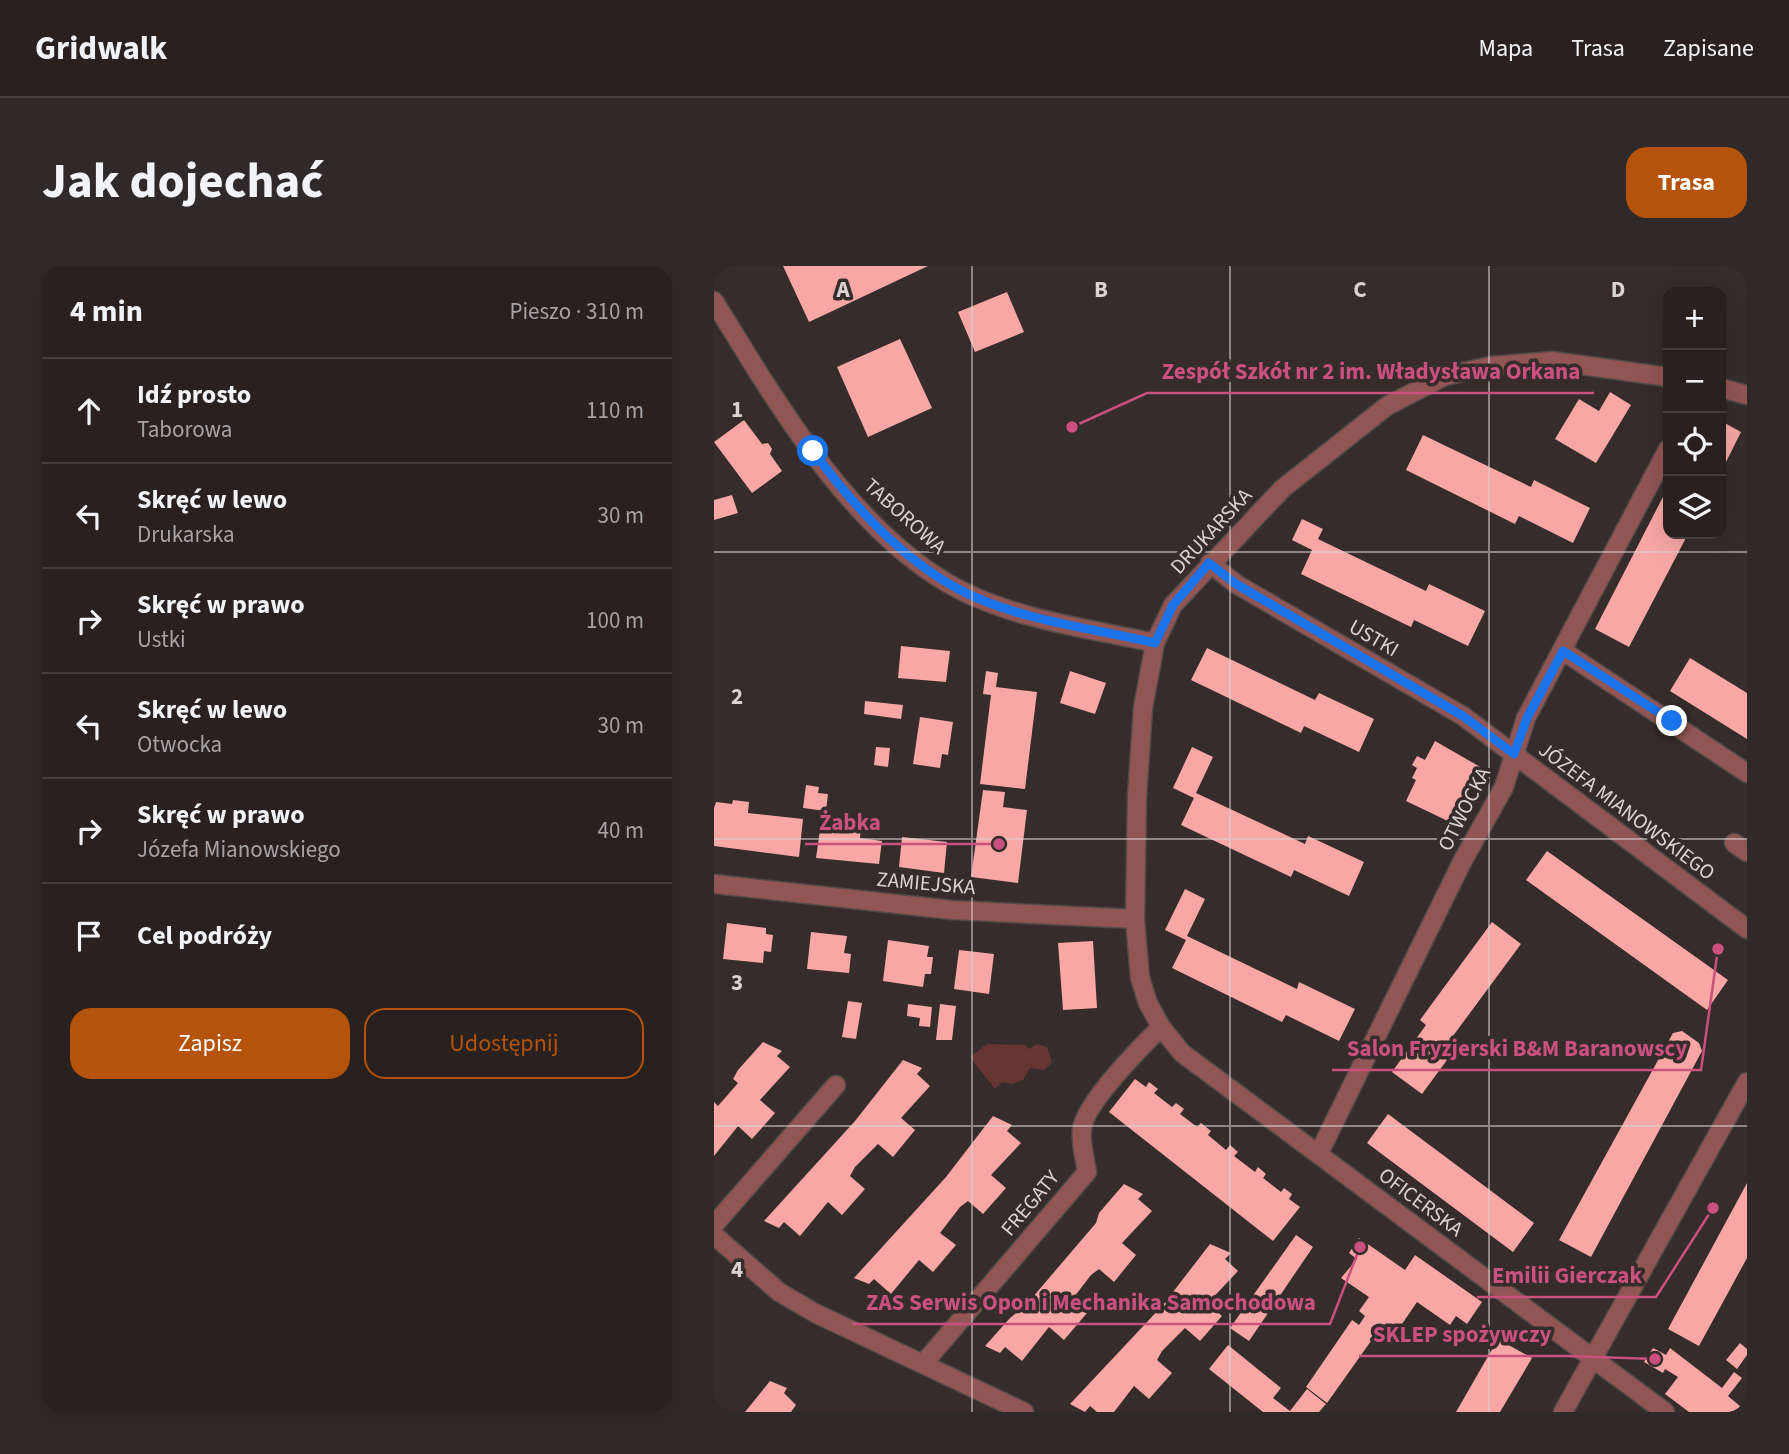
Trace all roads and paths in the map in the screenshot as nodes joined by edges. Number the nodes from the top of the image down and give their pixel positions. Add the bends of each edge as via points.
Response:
1 (714, 301) edge
2 (1663, 376) edge
3 (1726, 389) edge
4 (1747, 395) edge
5 (1663, 459) edge
6 (1209, 563) junction
7 (1155, 643) junction
8 (1563, 651) junction
9 (1514, 754) junction
10 (1747, 773) edge
11 (714, 884) edge
12 (1135, 919) junction
13 (1747, 929) edge
14 (1161, 1027) junction
15 (1747, 1082) edge
16 (836, 1085) dead end
17 (1319, 1153) junction
18 (714, 1225) edge
19 (714, 1235) edge
20 (1593, 1360) junction
21 (923, 1364) junction
22 (1024, 1412) edge
23 (1563, 1412) edge
24 (1665, 1412) edge

1 - 7 street, TABOROWA via 844,492 923,566 961,590 1021,612
2 - 6 street, DRUKARSKA via 1552,361 1491,366 1445,376 1387,406 1335,445 1282,489
3 - 4 street
5 - 8 street, OTWOCKA
6 - 7 street, DRUKARSKA via 1173,605
6 - 9 street, USTKI via 1236,584 1463,716
7 - 12 street, DRUKARSKA via 1139,752
8 - 9 street, OTWOCKA via 1527,718
8 - 10 street
9 - 13 street, JÓZEFA MIANOWSKIEGO
9 - 17 street, OTWOCKA via 1504,787 1462,862
11 - 12 street, ZAMIEJSKA via 952,910
12 - 14 street, DRUKARSKA via 1140,978
14 - 17 street, DRUKARSKA via 1182,1054
14 - 21 street, FREGATY via 1087,1113 1081,1130 1087,1172
15 - 20 street
16 - 18 street
17 - 20 street, OFICERSKA
19 - 21 street via 779,1292
20 - 23 street
20 - 24 street, OFICERSKA
21 - 22 street

